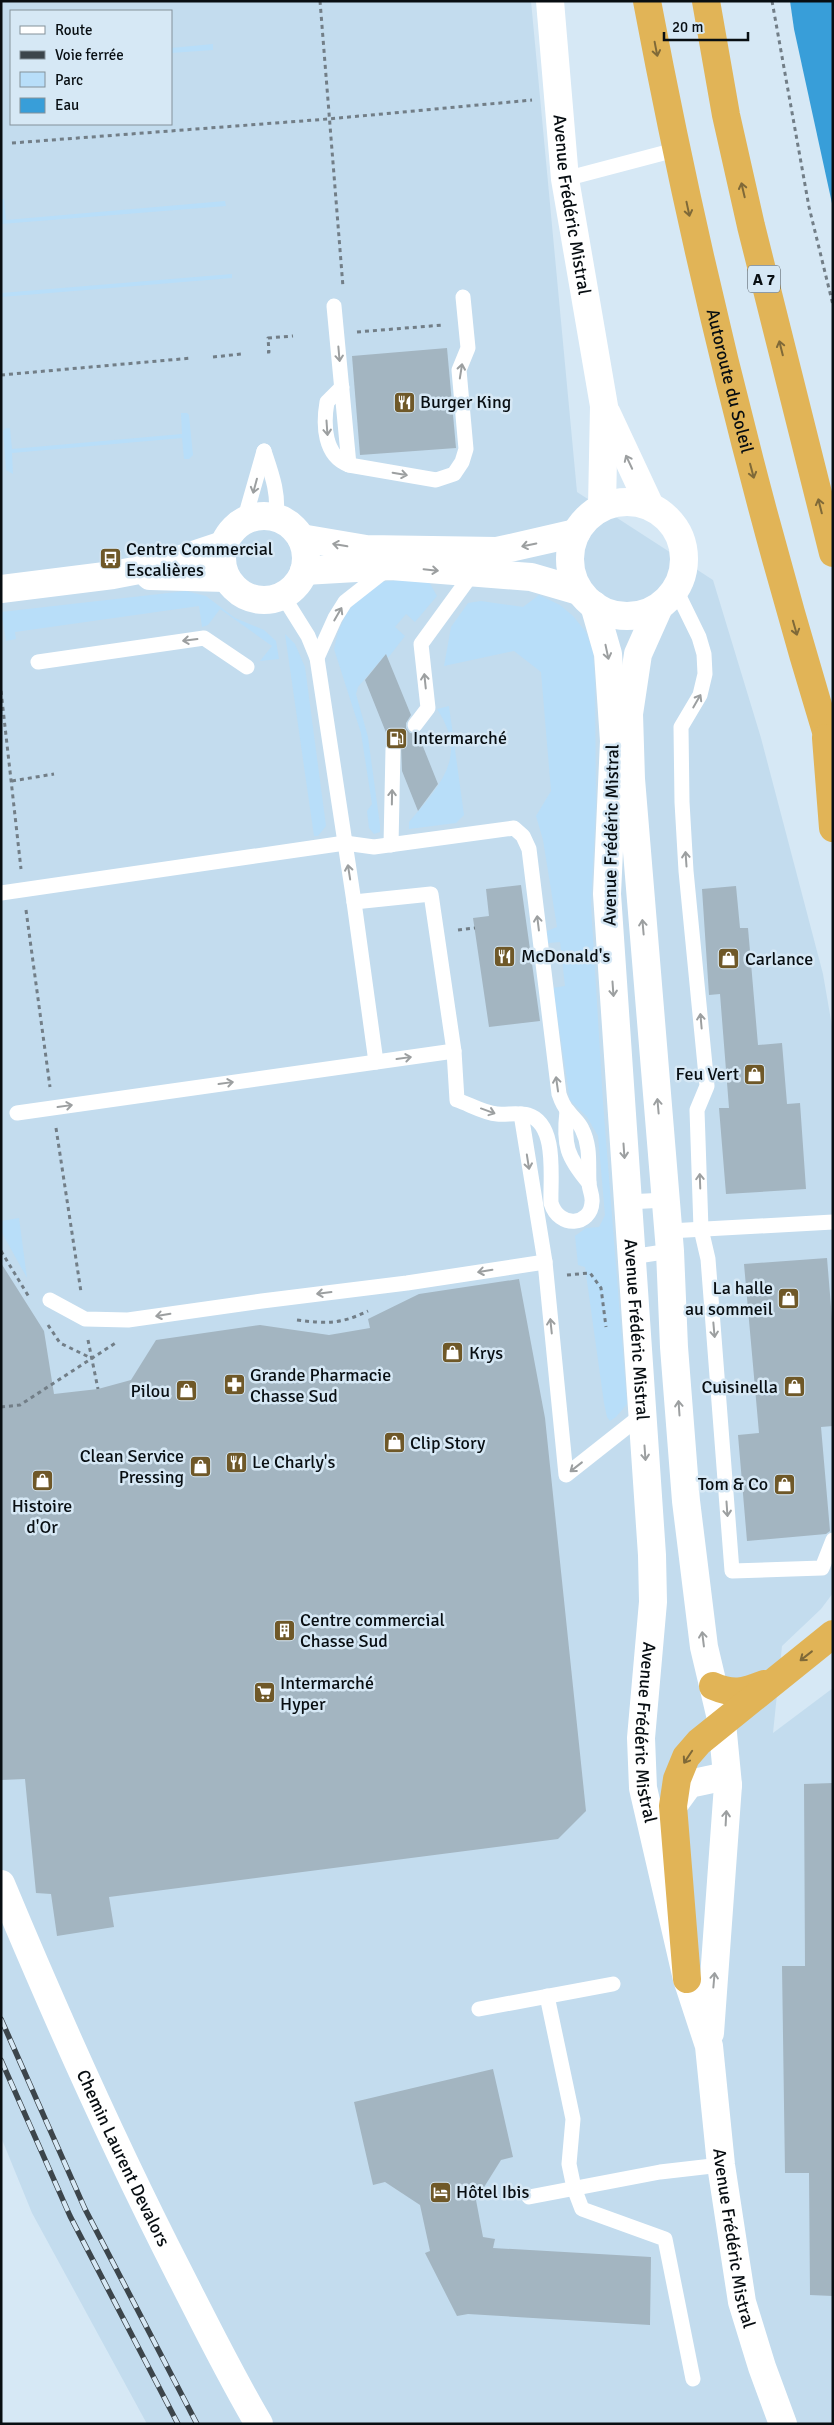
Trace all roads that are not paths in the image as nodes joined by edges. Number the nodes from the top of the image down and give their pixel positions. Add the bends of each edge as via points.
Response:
1 (550, 1) edge
2 (647, 1) edge
3 (706, 1) edge
4 (675, 150) junction
5 (565, 179) junction
6 (463, 297) dead end
7 (339, 301) road end
8 (604, 406) junction
9 (602, 506) junction
10 (650, 506) junction
11 (276, 518) junction
12 (244, 521) junction
13 (576, 533) junction
14 (301, 538) junction
15 (223, 545) junction
16 (458, 550) junction
17 (833, 553) edge
18 (391, 566) junction
19 (304, 570) junction
20 (472, 574) junction
21 (113, 575) junction
22 (226, 578) junction
23 (1, 589) edge
24 (283, 596) junction
25 (587, 598) junction
26 (667, 599) junction
27 (317, 658) junction
28 (38, 662) dead end
29 (247, 667) dead end
30 (415, 725) dead end
31 (829, 744) edge
32 (393, 750) dead end
33 (833, 828) edge
34 (344, 843) junction
35 (391, 845) junction
36 (1, 893) edge
37 (354, 902) junction
38 (454, 1051) junction
39 (376, 1062) junction
40 (567, 1111) junction
41 (17, 1113) dead end
42 (520, 1114) junction
43 (589, 1183) junction
44 (666, 1200) junction
45 (627, 1202) junction
46 (833, 1222) edge
47 (701, 1230) junction
48 (670, 1241) junction
49 (631, 1257) junction
50 (546, 1269) junction
51 (50, 1300) dead end
52 (642, 1415) junction
53 (833, 1540) edge
54 (833, 1634) edge
55 (779, 1678) junction
56 (713, 1686) junction
57 (722, 1723) junction
58 (728, 1785) junction
59 (673, 1806) junction
60 (1, 1884) edge
61 (687, 1979) junction
62 (613, 1984) dead end
63 (547, 1996) junction
64 (478, 2009) dead end
65 (709, 2046) junction
66 (721, 2165) junction
67 (574, 2188) junction
68 (529, 2197) dead end
69 (693, 2379) dead end
70 (259, 2424) edge
71 (783, 2424) edge

1 - 5 main road, Avenue Frédéric Mistral
2 -> 4 highway, Autoroute du Soleil
17 -> 3 highway, A 7 via 751,226 726,115
4 - 5 lane
4 -> 31 highway, Autoroute du Soleil via 740,426
5 - 8 main road, Avenue Frédéric Mistral
7 -> 6 lane via 349,465 436,480 454,474 466,449 458,370 468,348
8 - 9 main road, Avenue Frédéric Mistral
10 -> 8 main road, Avenue Frédéric Mistral
9 - 10 main road via 623,501
9 - 13 main road via 584,520
10 - 26 main road via 672,523 680,535 685,563 682,577
11 - 12 main road via 254,517
11 -> 12 lane via 276,484 264,452
11 - 14 main road via 286,522
12 - 15 main road via 235,527
13 -> 16 main road via 497,551
13 - 25 main road via 571,546 570,570
16 -> 14 main road via 366,549
14 - 19 main road
15 - 21 main road via 160,566
15 - 22 main road via 222,568
16 - 20 main road
18 - 19 main road
18 -> 20 main road
27 -> 18 lane via 345,602
19 - 24 main road via 299,581
20 - 25 main road via 531,578
30 -> 20 lane via 428,708 420,644
21 - 22 main road
21 - 23 main road
22 - 24 main road via 245,596 264,600
24 - 27 lane via 308,636
25 - 26 main road via 606,612 633,616
25 -> 45 main road, Avenue Frédéric Mistral via 608,654 614,741 607,894
44 -> 26 main road, Avenue Frédéric Mistral via 632,788 629,714 638,654
47 -> 26 lane via 697,1110 707,1086 686,871 681,726 700,695 706,674 699,637
27 - 34 lane
29 -> 28 lane via 204,638
31 - 33 highway, Autoroute du Soleil
35 -> 32 lane
34 - 35 lane via 374,847
34 - 36 lane
37 -> 34 lane
40 -> 35 lane via 559,1094 529,849 522,836 514,828
37 - 38 lane via 431,894
37 - 39 lane
39 -> 38 lane
38 -> 42 lane via 457,1100 495,1114
41 -> 39 lane
40 - 43 lane via 583,1130 590,1164
40 - 43 lane via 564,1140 568,1154
42 - 43 lane via 539,1121 546,1132 550,1146 550,1203 560,1219 568,1222 577,1220 589,1212 592,1202
42 -> 50 lane
44 - 45 lane
44 - 48 main road, Avenue Frédéric Mistral
45 - 49 main road, Avenue Frédéric Mistral
46 - 47 lane
47 - 48 lane
47 -> 53 lane via 708,1259 732,1571 822,1568
48 - 49 lane
56 -> 48 main road, Avenue Frédéric Mistral via 704,1647 686,1501 674,1347
49 - 52 main road, Avenue Frédéric Mistral
50 -> 51 lane via 407,1283 128,1320 85,1320
52 -> 50 lane via 566,1475
52 -> 61 main road, Avenue Frédéric Mistral via 653,1602 641,1738 643,1788
54 -> 55 highway
55 - 56 highway via 747,1691 729,1693
55 - 57 highway
56 - 57 main road, Avenue Frédéric Mistral
57 - 58 main road, Avenue Frédéric Mistral
57 -> 59 highway via 686,1757 677,1780
58 - 59 main road via 717,1778 688,1784
65 -> 58 main road, Avenue Frédéric Mistral
59 - 61 highway
60 - 70 main road, Chemin Laurent Devalors via 102,2114 172,2260
61 - 65 main road, Avenue Frédéric Mistral
62 - 63 lane
63 - 64 lane
63 - 67 lane via 573,2119 569,2164
65 - 66 main road, Avenue Frédéric Mistral
66 - 67 lane via 660,2172
66 - 71 main road, Avenue Frédéric Mistral via 742,2302
67 - 68 lane
67 - 69 lane via 582,2209 665,2239

